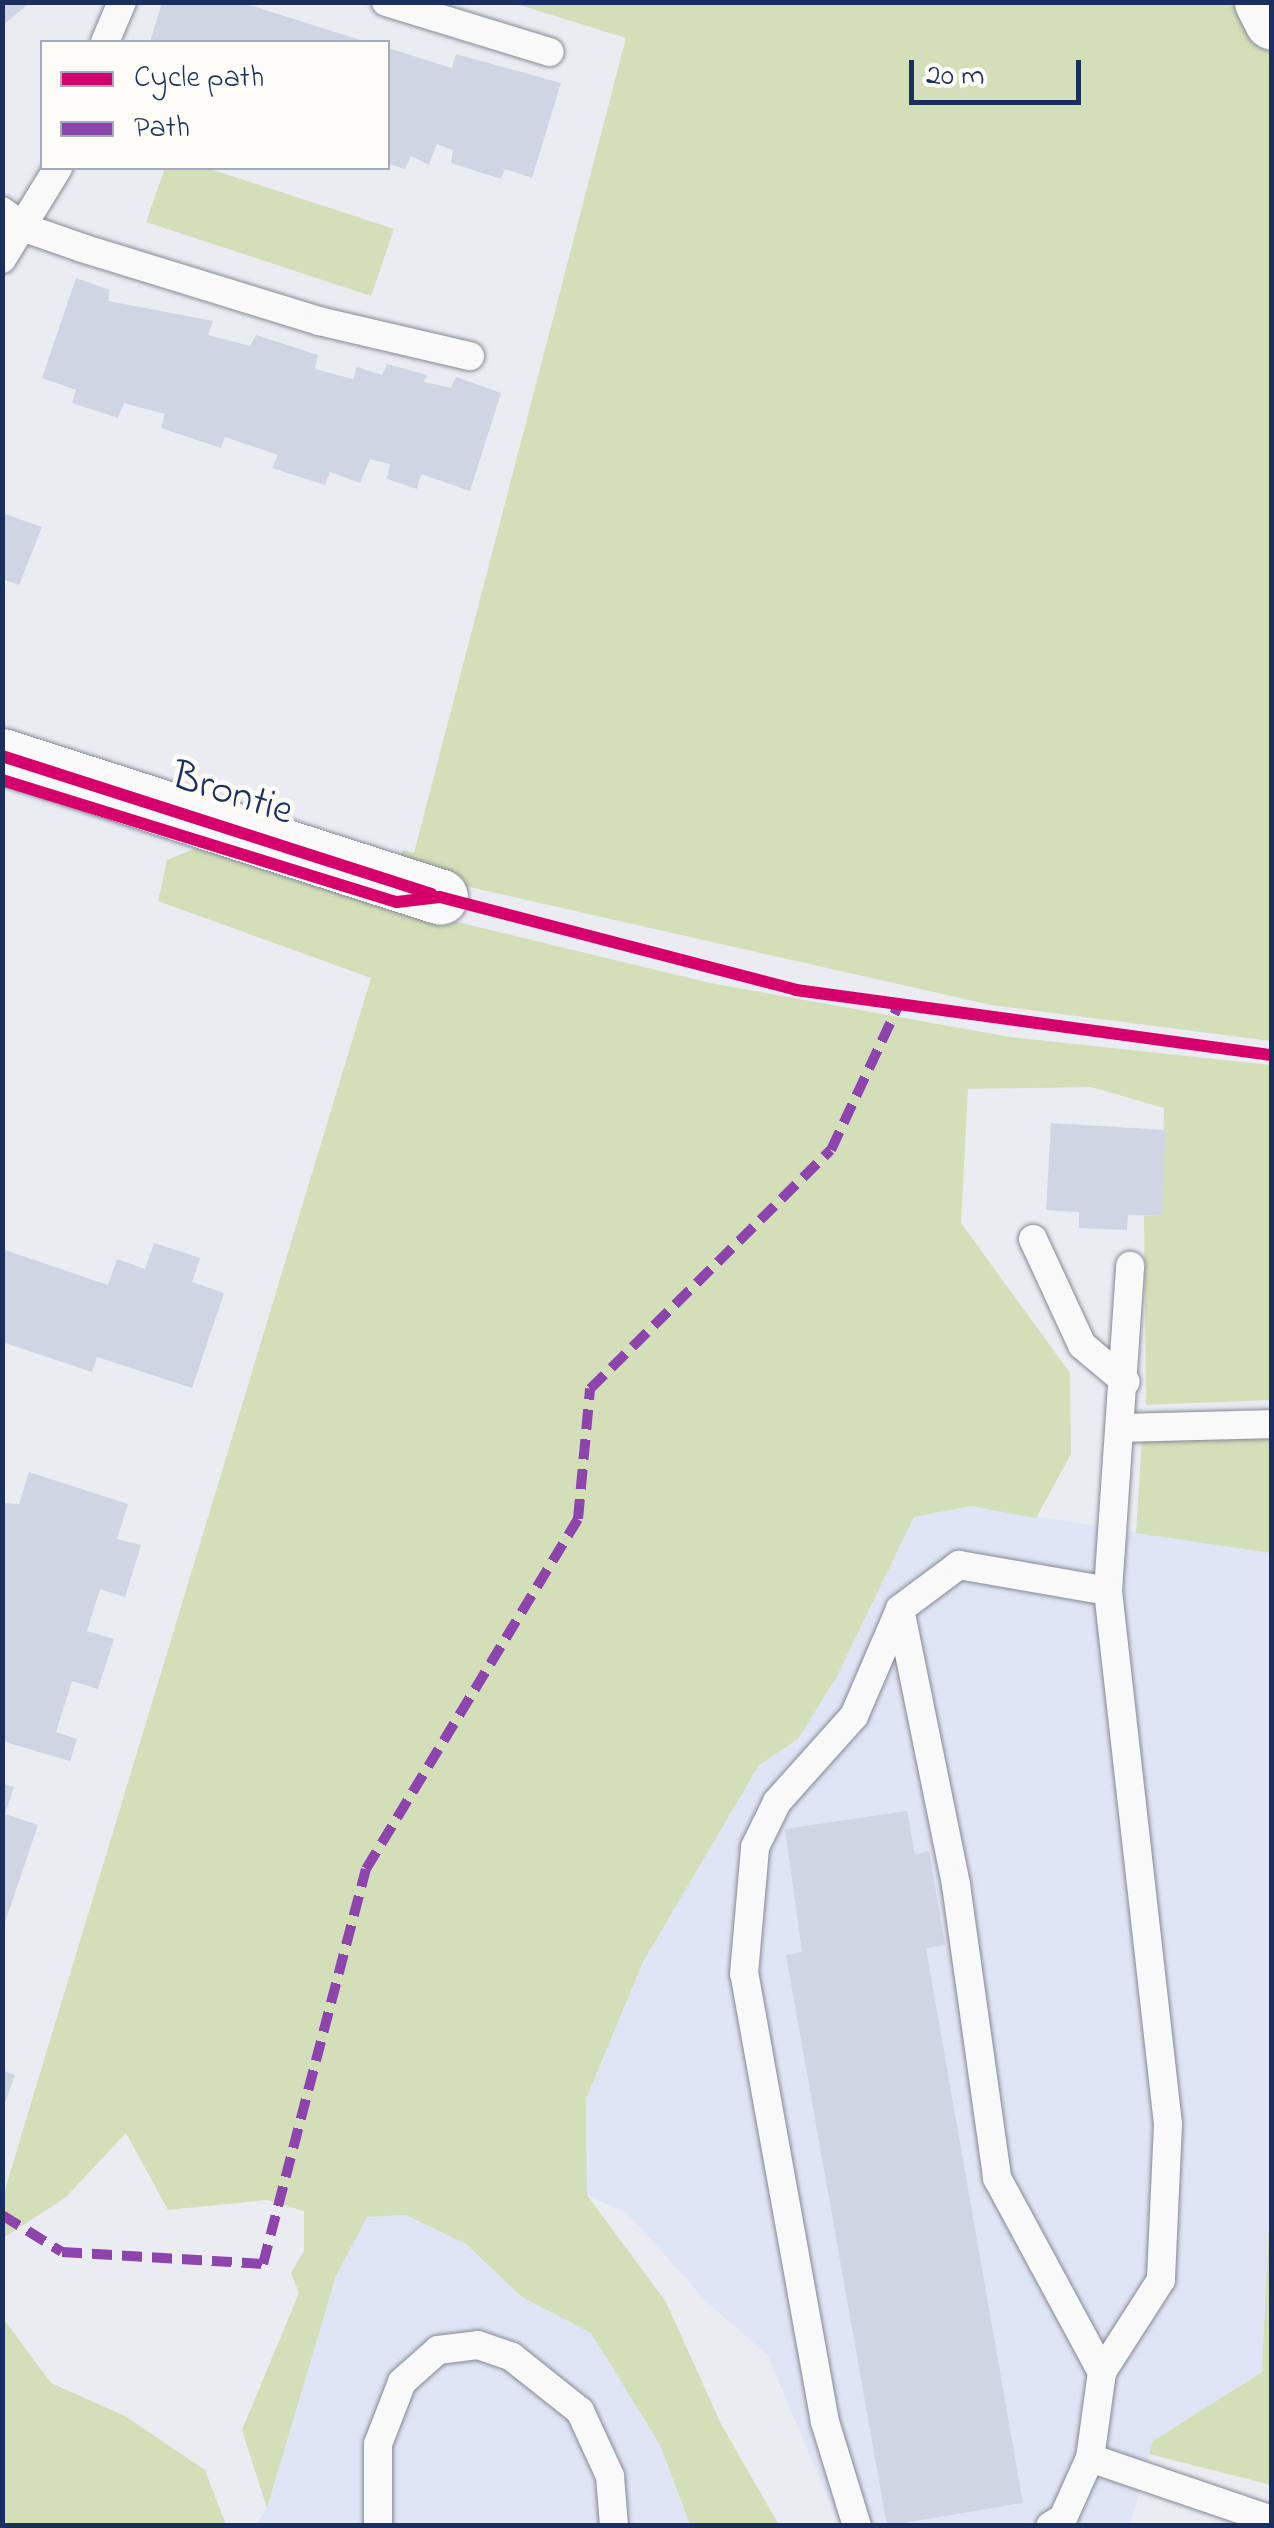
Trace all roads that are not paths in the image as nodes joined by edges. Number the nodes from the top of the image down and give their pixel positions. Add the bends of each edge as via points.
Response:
1 (122, 2) edge
2 (386, 2) edge
3 (1262, 2) edge
4 (1272, 22) edge
5 (106, 40) edge
6 (550, 52) dead end
7 (56, 170) edge
8 (14, 219) edge
9 (2, 259) edge
10 (470, 356) dead end
11 (2, 756) edge
12 (440, 897) dead end
13 (1032, 1239) dead end
14 (1130, 1266) dead end
15 (1126, 1382) junction
16 (1272, 1424) edge
17 (1124, 1428) junction
18 (1108, 1591) junction
19 (900, 1609) junction
20 (1102, 2372) junction
21 (1090, 2458) junction
22 (1272, 2520) edge
23 (378, 2526) edge
24 (614, 2526) edge
25 (857, 2526) edge
26 (1050, 2526) edge

1 - 5 lane
2 - 6 lane
3 - 4 street
7 - 8 lane
8 - 9 lane
8 - 10 lane via 319,322
11 - 12 street, Brontie
13 - 15 lane via 1082,1345
14 - 15 lane
15 - 17 lane
16 - 17 lane
17 - 18 lane
18 - 19 lane via 959,1566
18 - 20 lane via 1168,2124 1161,2280
19 - 20 lane via 956,1885 997,2178
19 - 25 lane via 854,1716 777,1802 755,1847 744,1974 826,2422
20 - 21 lane
21 - 22 lane
21 - 26 lane via 1063,2518
23 - 24 lane via 378,2444 402,2382 438,2350 478,2345 512,2356 580,2410 610,2476

